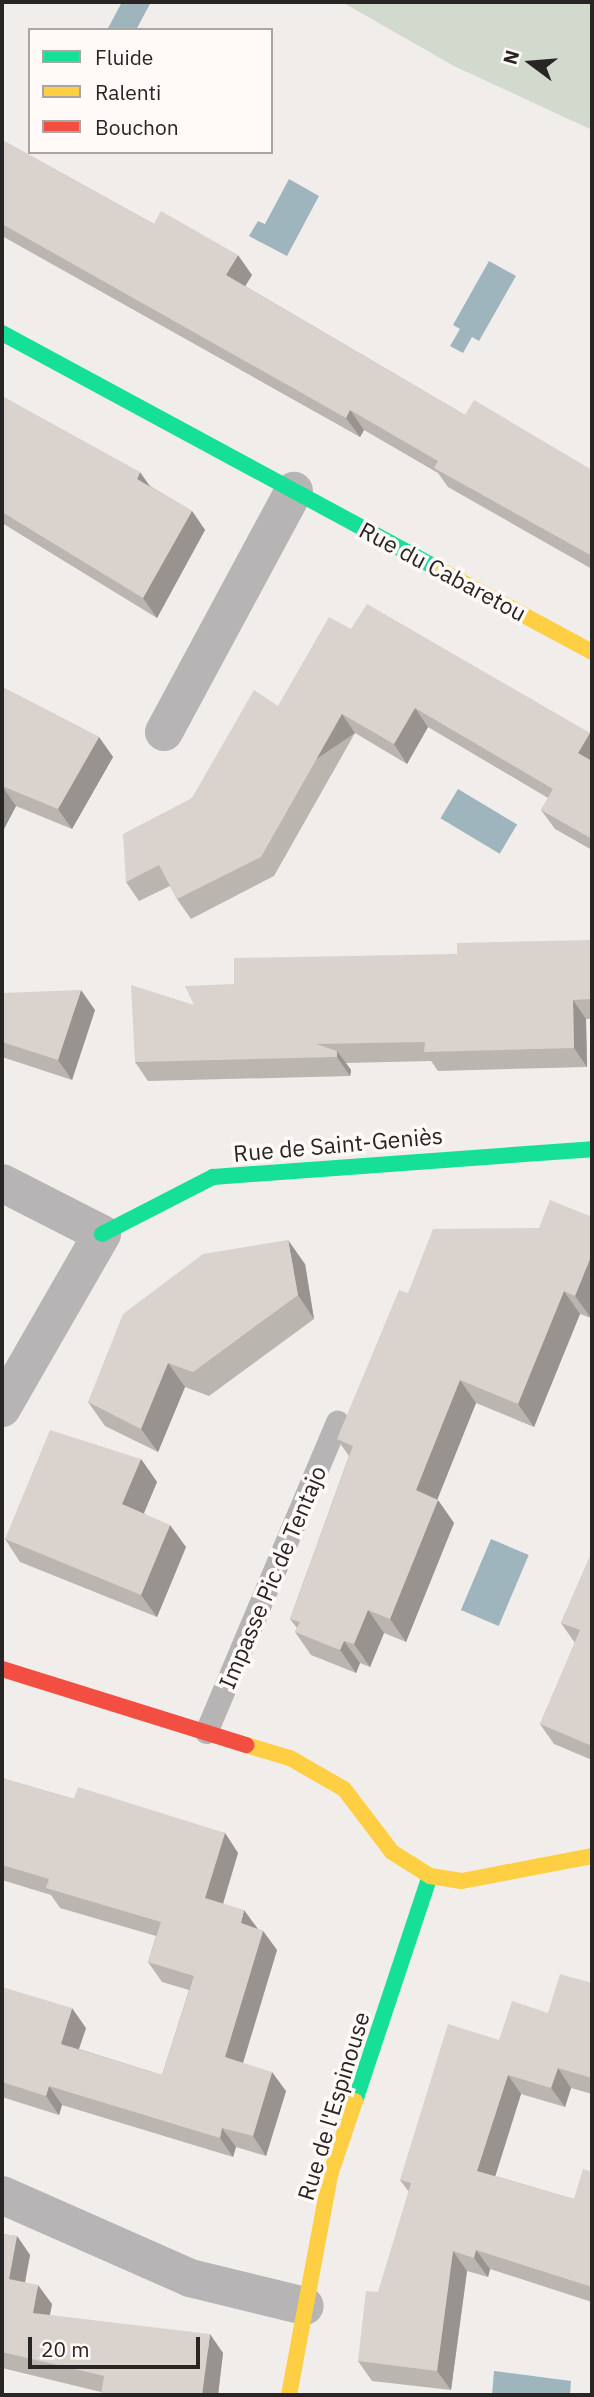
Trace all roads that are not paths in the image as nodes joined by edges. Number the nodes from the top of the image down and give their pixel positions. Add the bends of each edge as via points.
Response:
1 (2, 332) edge
2 (294, 491) junction
3 (592, 652) edge
4 (164, 732) dead end
5 (592, 1149) edge
6 (2, 1182) edge
7 (102, 1234) junction
8 (2, 1408) edge
9 (337, 1422) dead end
10 (2, 1669) edge
11 (206, 1732) junction
12 (592, 1856) edge
13 (430, 1876) junction
14 (2, 2195) edge
15 (305, 2306) junction
16 (289, 2395) edge

1 - 2 street, Rue du Cabaretou
2 - 3 street, Rue du Cabaretou
2 - 4 street
5 - 7 street, Rue de Saint-Geniès via 213,1177
6 - 7 street
7 - 8 street
9 - 11 lane, Impasse Pic de Tentajo
10 - 11 street
11 - 13 street via 290,1758 344,1788 392,1852
12 - 13 street via 462,1881
13 - 15 street, Rue de l'Espinouse via 330,2175
14 - 15 street via 190,2278
15 - 16 street, Rue de l'Espinouse

